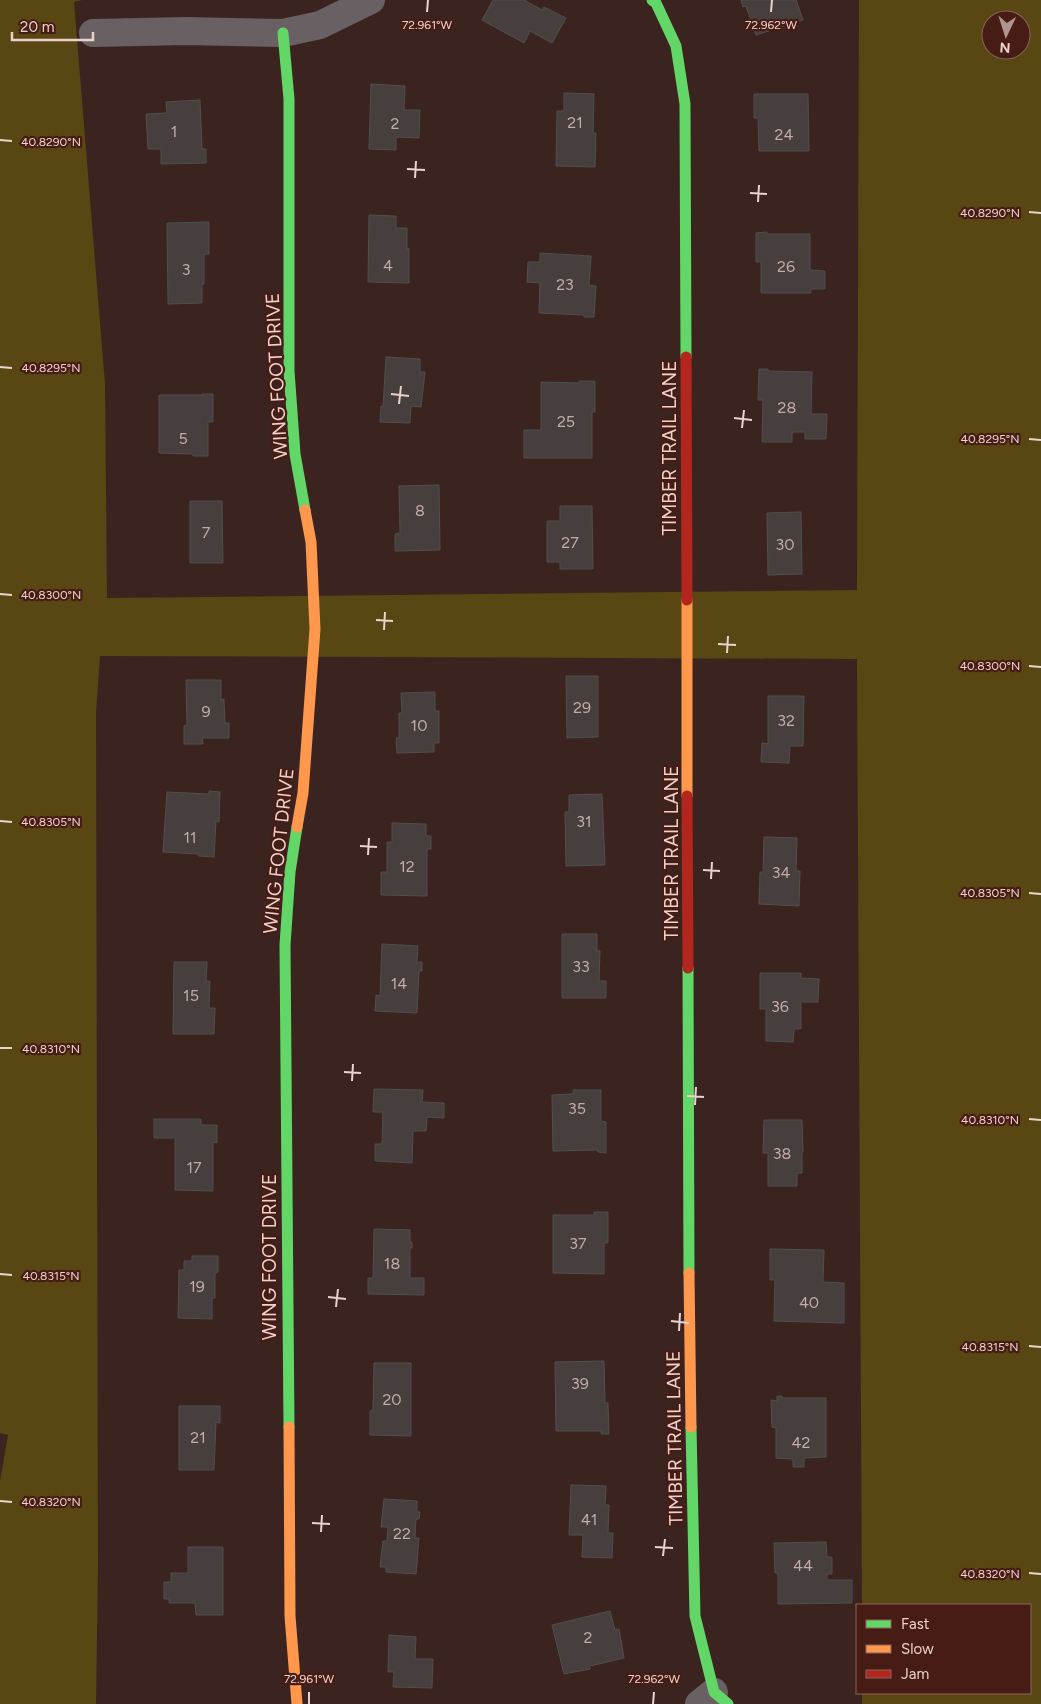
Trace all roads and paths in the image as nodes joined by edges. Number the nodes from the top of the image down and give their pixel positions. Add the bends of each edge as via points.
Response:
1 (371, 0) edge
2 (652, 0) edge
3 (93, 33) dead end
4 (283, 33) junction
5 (714, 1700) edge
6 (297, 1704) edge

1 - 4 street via 320,25
2 - 5 street, TIMBER TRAIL LANE via 676,46 685,104 693,1541 695,1616
3 - 4 street
4 - 6 street, WING FOOT DRIVE via 289,99 289,370 295,454 310,542 315,629 303,792 290,872 285,945 290,1616

